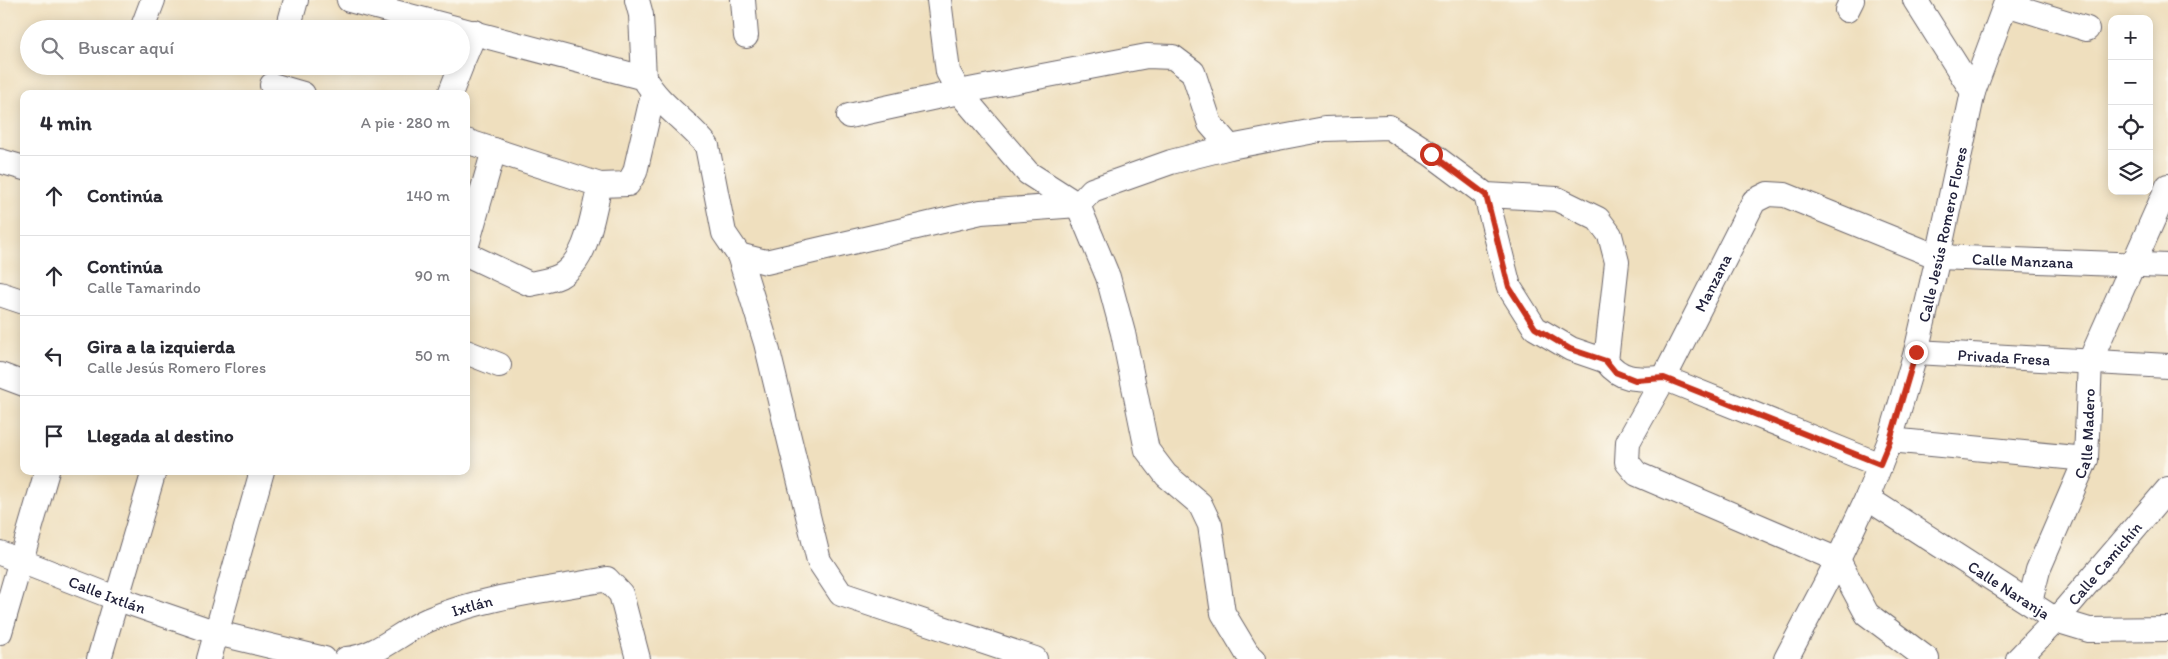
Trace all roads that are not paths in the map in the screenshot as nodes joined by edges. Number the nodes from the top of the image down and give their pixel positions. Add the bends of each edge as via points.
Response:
1 (153, 0) edge
2 (296, 0) edge
3 (349, 0) edge
4 (637, 0) edge
5 (743, 0) edge
6 (940, 0) edge
7 (1915, 0) edge
8 (2006, 2) edge
9 (145, 20) edge
10 (290, 20) edge
11 (428, 20) edge
12 (2087, 28) dead end
13 (470, 31) edge
14 (475, 32) junction
15 (746, 36) dead end
16 (470, 44) edge
17 (457, 75) edge
18 (273, 82) edge
19 (648, 86) junction
20 (294, 90) edge
21 (452, 90) edge
22 (959, 92) junction
23 (1972, 92) junction
24 (849, 116) dead end
25 (470, 142) edge
26 (1230, 147) junction
27 (494, 150) junction
28 (0, 161) edge
29 (20, 167) edge
30 (600, 185) junction
31 (2168, 186) edge
32 (1768, 194) joint
33 (1486, 195) junction
34 (1078, 205) junction
35 (470, 234) edge
36 (739, 255) junction
37 (470, 256) edge
38 (1938, 257) junction
39 (2132, 264) junction
40 (2168, 266) edge
41 (0, 294) edge
42 (20, 301) edge
43 (1916, 352) junction
44 (470, 354) edge
45 (1606, 361) junction
46 (2090, 362) junction
47 (499, 365) dead end
48 (2168, 366) edge
49 (0, 376) edge
50 (1664, 378) junction
51 (20, 383) edge
52 (1890, 440) junction
53 (2086, 459) junction
54 (1880, 464) junction
55 (45, 475) edge
56 (153, 475) edge
57 (261, 475) edge
58 (2168, 489) edge
59 (1867, 498) junction
60 (10, 556) edge
61 (1838, 560) junction
62 (118, 599) junction
63 (2030, 602) junction
64 (2056, 620) junction
65 (2168, 629) edge
66 (0, 632) edge
67 (217, 633) junction
68 (99, 659) edge
69 (209, 659) edge
70 (324, 659) edge
71 (346, 659) edge
72 (638, 659) edge
73 (1035, 659) edge
74 (1254, 659) edge
75 (1786, 659) edge
76 (1927, 659) edge
77 (2018, 659) edge

1 - 9 street
2 - 10 street
3 - 11 street
4 - 19 street
5 - 15 street
6 - 22 street via 948,72
7 - 23 street
8 - 12 street
8 - 23 street, Calle Jesús Romero Flores
13 - 14 street
14 - 16 street
14 - 19 street
17 - 21 street
18 - 20 street
19 - 30 street via 635,172 628,184
19 - 36 street via 707,146 724,233
22 - 24 street
22 - 26 street via 1147,56 1173,57 1193,72 1210,124
22 - 34 street via 1028,173
23 - 38 street, Calle Jesús Romero Flores
25 - 27 street
26 - 33 street via 1325,129 1389,127
26 - 34 street via 1171,162 1092,190
27 - 30 street
27 - 35 street
28 - 29 street
30 - 37 street via 584,248 574,265 560,276 530,284
31 - 39 street, Calle Madero
32 - 38 street, Calle Manzana via 1784,195
32 - 50 street, Manzana via 1754,201
33 - 45 street via 1509,287 1535,328 1570,349
33 - 45 street via 1557,199 1598,218 1610,235 1617,262
34 - 36 street via 980,212 766,262
34 - 74 street via 1108,277 1147,450 1166,475 1200,504 1210,525 1223,613
36 - 73 street via 766,343 819,561 841,594
38 - 39 street, Calle Manzana
38 - 43 street, Calle Jesús Romero Flores
39 - 40 street, Calle Manzana
39 - 46 street, Calle Madero
41 - 42 street
43 - 46 street, Privada Fresa
43 - 52 street, Calle Jesús Romero Flores
44 - 47 street
45 - 50 street via 1615,372 1635,380
46 - 48 street, Privada Fresa
46 - 53 street, Calle Madero
49 - 51 street
50 - 54 street
50 - 61 street, Manzana via 1628,442 1627,462 1636,474
52 - 53 street
52 - 54 street, Calle Jesús Romero Flores
53 - 63 street, Calle Madero via 2038,570
54 - 59 street, Calle Jesús Romero Flores
55 - 60 street
56 - 62 street
57 - 67 street
58 - 64 street, Calle Camichín
59 - 61 street, Calle Jesús Romero Flores
59 - 63 street, Calle Naranja
60 - 62 street, Calle Ixtlán
60 - 66 street
61 - 75 street, Calle Jesús Romero Flores
61 - 76 street via 1867,614
62 - 67 street, Calle Ixtlán
62 - 68 street
63 - 64 street, Calle Naranja
64 - 65 street, Calle Naranja via 2088,630
64 - 77 street, Calle Camichín
67 - 69 street
67 - 70 street
71 - 72 street, Ixtlán via 362,658 428,620 488,600 608,579 621,594

